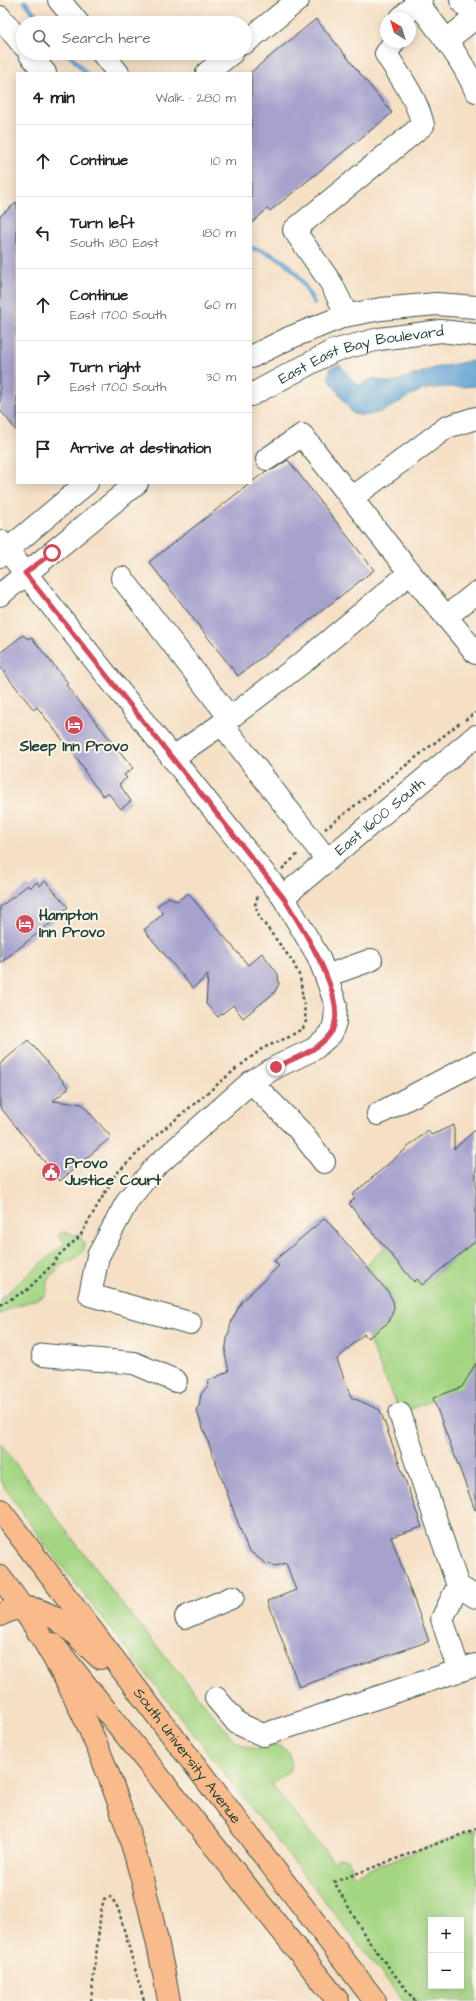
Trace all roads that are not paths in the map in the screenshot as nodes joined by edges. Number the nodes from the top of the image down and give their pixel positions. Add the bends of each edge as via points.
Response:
1 (60, 0) edge
2 (298, 0) edge
3 (460, 0) edge
4 (418, 1) edge
5 (407, 12) edge
6 (73, 16) edge
7 (0, 17) edge
8 (476, 19) edge
9 (16, 36) edge
10 (252, 36) edge
11 (446, 40) junction
12 (390, 48) edge
13 (35, 60) edge
14 (108, 60) edge
15 (223, 60) edge
16 (44, 72) edge
17 (117, 72) edge
18 (208, 72) edge
19 (475, 86) edge
20 (476, 307) edge
21 (347, 315) junction
22 (476, 335) edge
23 (252, 356) edge
24 (252, 394) edge
25 (476, 418) edge
26 (267, 459) dead end
27 (86, 484) edge
28 (135, 484) edge
29 (352, 498) junction
30 (2, 549) edge
31 (25, 573) junction
32 (410, 573) junction
33 (122, 578) dead end
34 (476, 593) edge
35 (0, 594) edge
36 (446, 617) junction
37 (476, 653) edge
38 (226, 721) junction
39 (472, 746) edge
40 (172, 758) junction
41 (327, 860) junction
42 (276, 889) junction
43 (371, 960) dead end
44 (326, 976) junction
45 (476, 1063) edge
46 (251, 1082) junction
47 (378, 1114) dead end
48 (324, 1162) dead end
49 (190, 1323) dead end
50 (43, 1355) dead end
51 (176, 1381) dead end
52 (400, 1414) dead end
53 (0, 1510) edge
54 (0, 1577) edge
55 (467, 1592) edge
56 (233, 1597) dead end
57 (24, 1607) junction
58 (0, 1615) edge
59 (186, 1617) dead end
60 (467, 1668) edge
61 (142, 1696) junction
62 (216, 1698) dead end
63 (169, 1999) edge
64 (338, 2001) edge
65 (375, 2001) edge

1 - 6 street
2 - 10 street
3 - 8 street
4 - 5 street
4 - 11 street
7 - 9 street
8 - 11 street
11 - 19 street
12 - 21 street via 386,54 413,96 423,125 294,230 331,283
13 - 16 street
14 - 17 street
15 - 18 street
20 - 21 street, East East Bay Boulevard via 436,304
21 - 23 street, East East Bay Boulevard via 289,338
22 - 24 street, East East Bay Boulevard via 441,331 380,339 333,351
25 - 29 street via 447,427
26 - 29 street via 302,434
27 - 30 street
28 - 31 street
29 - 32 street
30 - 31 street
31 - 35 street
31 - 40 street
32 - 36 street
32 - 38 street via 307,659
33 - 38 street
34 - 36 street
36 - 37 street
38 - 40 street
38 - 41 street
39 - 41 street, East 1600 South
40 - 42 street
41 - 42 street, East 1600 South
42 - 44 street via 318,956
43 - 44 street
44 - 46 street via 336,1005 331,1034 314,1049
45 - 47 street
46 - 48 street via 299,1130
46 - 49 street via 155,1167 128,1200 98,1256 90,1295
50 - 51 street via 134,1363
52 - 55 street
53 - 61 main road, South University Avenue
54 - 57 main road
55 - 60 street via 442,1619
56 - 59 street
57 - 58 main road via 10,1609
57 - 61 main road via 41,1610 60,1621
57 - 63 main road via 88,1723 114,1786 140,1864
57 - 64 main road
60 - 62 street via 263,1734 237,1723
61 - 65 main road, South University Avenue

